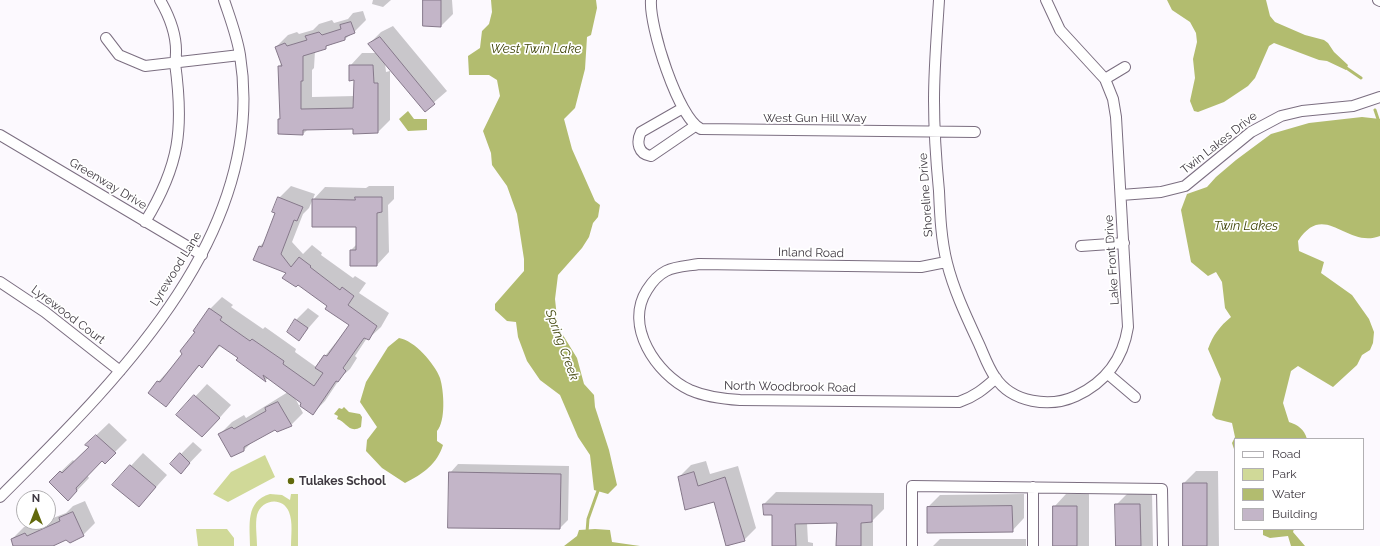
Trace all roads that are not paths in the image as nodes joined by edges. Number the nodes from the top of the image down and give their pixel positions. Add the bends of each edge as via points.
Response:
1 (160, 0) edge
2 (224, 0) edge
3 (651, 0) edge
4 (939, 0) edge
5 (1046, 0) edge
6 (106, 38) dead end
7 (240, 55) junction
8 (174, 63) junction
9 (1125, 67) dead end
10 (1105, 79) junction
11 (1380, 97) edge
12 (683, 108) junction
13 (695, 126) junction
14 (935, 132) junction
15 (975, 132) dead end
16 (0, 135) edge
17 (1121, 195) junction
18 (146, 222) junction
19 (1124, 243) junction
20 (1081, 246) dead end
21 (202, 255) junction
22 (946, 262) junction
23 (676, 267) joint
24 (0, 282) edge
25 (120, 371) junction
26 (1108, 374) junction
27 (996, 378) junction
28 (1135, 397) dead end
29 (1033, 487) junction
30 (0, 497) edge
31 (912, 546) edge
32 (1033, 546) edge
33 (1163, 546) edge

1 - 8 street via 170,18 176,54
2 - 7 street, Lyrewood Lane
3 - 12 street via 657,41
4 - 14 street, Shoreline Drive via 934,84
5 - 10 street, Lake Front Drive via 1060,30
6 - 8 street via 119,55 145,66
7 - 8 street
7 - 21 street, Lyrewood Lane via 244,115 238,158 225,206
8 - 18 street via 180,118 177,145 168,179
9 - 10 street
10 - 17 street, Lake Front Drive via 1113,99 1116,117
11 - 17 street, Twin Lakes Drive via 1353,106 1302,111 1281,116 1251,132 1185,186 1161,192
12 - 13 street
12 - 13 street via 641,132 638,142 640,149 647,156 651,156
13 - 14 street, West Gun Hill Way via 710,130
14 - 15 street, West Gun Hill Way
14 - 22 street, Shoreline Drive via 940,218
16 - 18 street, Greenway Drive
17 - 19 street, Lake Front Drive
18 - 21 street, Greenway Drive
19 - 20 street
19 - 26 street, Lake Front Drive via 1128,327 1122,352
21 - 25 street, Lyrewood Lane
22 - 23 street, Inland Road via 921,267 699,264
22 - 27 street, Shoreline Drive via 958,297
23 - 27 street, North Woodbrook Road via 658,276 645,292 639,314 639,326 648,350 668,375 690,390 716,398 740,400 959,402 972,398
24 - 25 street, Lyrewood Court via 45,312
25 - 30 street, Lyrewood Lane via 61,437
26 - 27 street, Lake Front Drive via 1087,391 1073,398 1045,403 1022,398
26 - 28 street
29 - 31 street via 912,486
29 - 32 street
29 - 33 street via 1162,489

